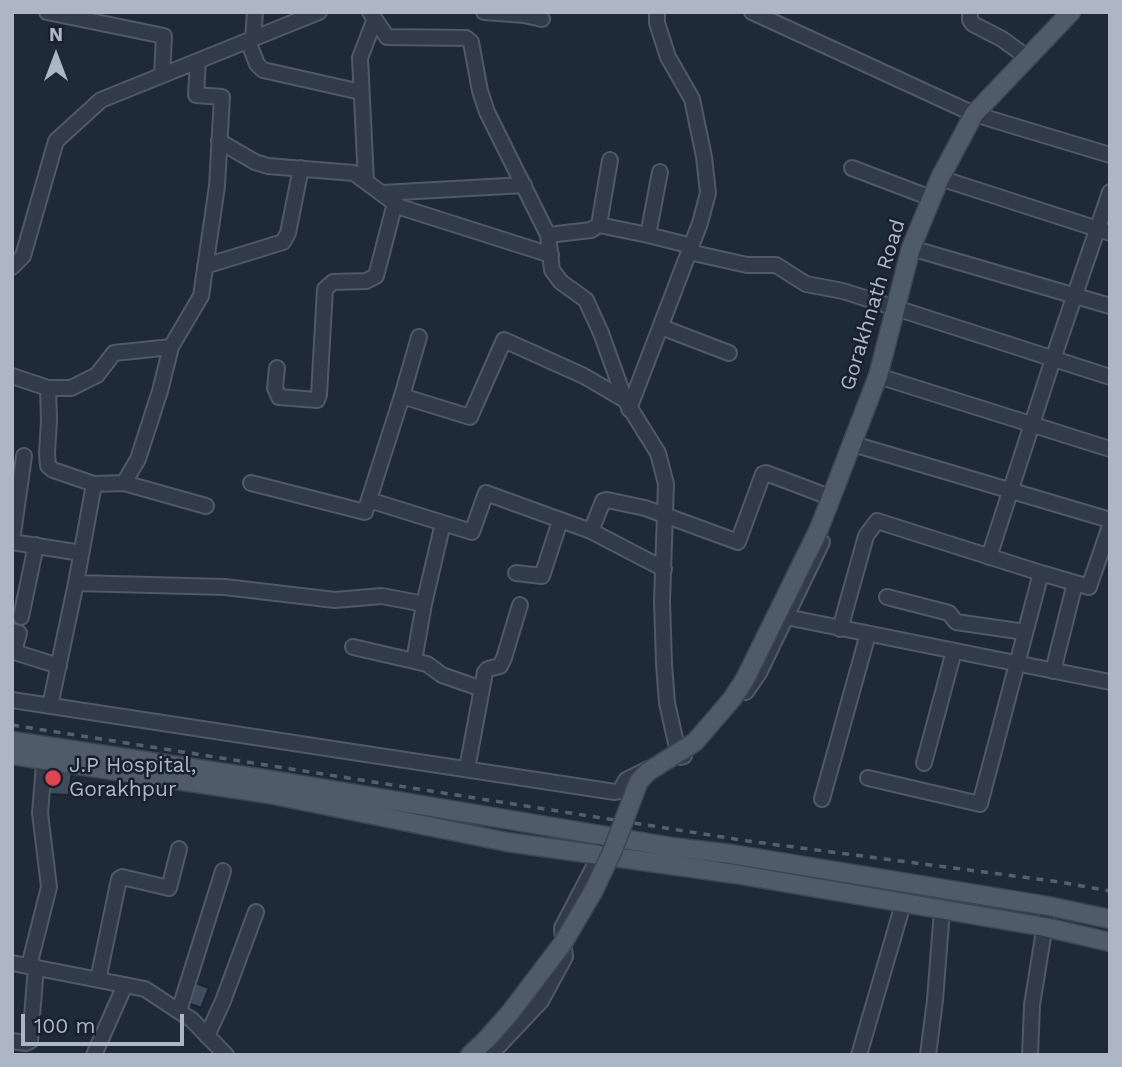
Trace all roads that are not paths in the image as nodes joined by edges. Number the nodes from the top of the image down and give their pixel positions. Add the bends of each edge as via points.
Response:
1 (47, 12) edge
2 (255, 12) edge
3 (319, 12) edge
4 (484, 12) edge
5 (657, 12) edge
6 (752, 12) edge
7 (971, 12) edge
8 (1071, 12) edge
9 (372, 17) edge
10 (542, 19) dead end
11 (251, 40) junction
12 (1028, 58) junction
13 (198, 61) junction
14 (162, 75) junction
15 (361, 92) junction
16 (974, 114) junction
17 (219, 141) junction
18 (1110, 155) edge
19 (610, 160) dead end
20 (300, 168) junction
21 (852, 168) dead end
22 (660, 172) dead end
23 (940, 178) junction
24 (366, 181) junction
25 (524, 185) junction
26 (1110, 192) edge
27 (382, 193) junction
28 (931, 198) junction
29 (395, 203) junction
30 (599, 225) junction
31 (1103, 231) edge
32 (548, 235) junction
33 (648, 235) junction
34 (911, 247) junction
35 (691, 249) junction
36 (551, 255) junction
37 (205, 266) junction
38 (12, 267) edge
39 (1074, 295) junction
40 (1110, 306) edge
41 (894, 307) junction
42 (662, 327) junction
43 (419, 337) dead end
44 (170, 348) junction
45 (729, 353) dead end
46 (1053, 359) junction
47 (277, 368) dead end
48 (12, 376) edge
49 (878, 376) junction
50 (1110, 377) edge
51 (48, 388) junction
52 (402, 396) junction
53 (627, 405) junction
54 (1031, 425) junction
55 (853, 443) junction
56 (1110, 449) edge
57 (24, 456) dead end
58 (124, 483) junction
59 (251, 483) dead end
60 (94, 484) junction
61 (1011, 490) junction
62 (369, 500) junction
63 (206, 506) dead end
64 (826, 513) junction
65 (666, 516) junction
66 (560, 520) junction
67 (1110, 520) edge
68 (443, 523) junction
69 (1110, 526) edge
70 (591, 531) junction
71 (12, 541) edge
72 (36, 545) junction
73 (81, 553) junction
74 (989, 557) junction
75 (664, 569) junction
76 (516, 573) dead end
77 (1041, 573) junction
78 (76, 583) junction
79 (1075, 583) junction
80 (887, 597) dead end
81 (424, 604) junction
82 (520, 605) dead end
83 (21, 617) dead end
84 (786, 617) junction
85 (840, 629) junction
86 (12, 631) edge
87 (1025, 632) junction
88 (868, 635) junction
89 (353, 647) dead end
90 (954, 651) junction
91 (414, 661) junction
92 (1017, 663) junction
93 (60, 666) junction
94 (1053, 671) junction
95 (1110, 682) edge
96 (482, 688) junction
97 (12, 700) edge
98 (50, 706) junction
99 (12, 741) edge
100 (45, 753) junction
101 (12, 755) edge
102 (684, 756) junction
103 (924, 763) dead end
104 (467, 769) junction
105 (868, 778) dead end
106 (822, 799) dead end
107 (607, 837) junction
108 (179, 849) dead end
109 (600, 855) junction
110 (223, 871) dead end
111 (903, 904) junction
112 (1048, 906) junction
113 (942, 910) junction
114 (256, 912) dead end
115 (1110, 919) edge
116 (1045, 927) junction
117 (1110, 942) edge
118 (12, 963) edge
119 (33, 967) junction
120 (97, 980) junction
121 (125, 985) junction
122 (179, 1011) junction
123 (12, 1041) edge
124 (215, 1048) edge
125 (94, 1055) edge
126 (470, 1055) edge
127 (490, 1055) edge
128 (859, 1055) edge
129 (928, 1055) edge
130 (1030, 1055) edge

1 - 14 street via 164,36
2 - 11 street
3 - 11 street
4 - 10 street
5 - 35 street via 668,57 692,99 704,157 708,193
6 - 16 street
7 - 12 street via 972,24
8 - 12 main road, Gorakhnath Road
9 - 15 street via 361,51
9 - 25 street via 387,37 466,38 471,42 487,112
11 - 13 street
11 - 15 street via 260,68
12 - 16 main road, Gorakhnath Road
13 - 14 street
13 - 17 street via 196,96 222,97
14 - 38 street via 101,100 56,141 23,256
15 - 24 street
16 - 18 street
16 - 23 main road, Gorakhnath Road
17 - 20 street via 261,164
17 - 37 street
19 - 30 street
20 - 24 street via 354,173
20 - 37 street via 283,242
21 - 28 street
22 - 33 street
23 - 28 main road, Gorakhnath Road
23 - 31 street
24 - 27 street
25 - 27 street
25 - 32 street
26 - 31 street
27 - 29 street
28 - 34 main road, Gorakhnath Road
29 - 36 street
29 - 47 street via 376,276 366,281 333,282 325,289 317,400 279,397
30 - 32 street
30 - 33 street
31 - 39 street
32 - 36 street
33 - 35 street
34 - 39 street
34 - 41 main road, Gorakhnath Road
35 - 41 street via 747,265 775,265 806,284
35 - 42 street
36 - 53 street via 552,270 561,282 586,300
37 - 44 street via 199,302
39 - 40 street
39 - 46 street
41 - 46 street
41 - 49 main road, Gorakhnath Road
42 - 45 street
42 - 53 street
43 - 52 street
44 - 51 street via 118,351 90,380 71,388
44 - 58 street via 138,459
46 - 50 street
46 - 54 street
48 - 51 street
49 - 54 street
49 - 55 main road, Gorakhnath Road
51 - 60 street via 48,466
52 - 53 street via 470,417 502,342 507,340 584,376
52 - 62 street
53 - 65 street via 658,453 666,484
54 - 56 street
54 - 61 street
55 - 61 street
55 - 64 main road, Gorakhnath Road
57 - 71 street
58 - 60 street
58 - 63 street
59 - 62 street via 363,512
60 - 73 street
61 - 67 street
61 - 74 street
62 - 68 street
64 - 65 street via 766,473 738,541
64 - 84 street via 827,530
64 - 126 main road, Gorakhnath Road, bridge via 732,699 695,742 639,781 612,852 563,943 509,1014
65 - 70 street via 605,500
65 - 75 street
66 - 68 street via 486,492 472,532
66 - 70 street
66 - 76 street via 542,576
68 - 81 street
69 - 79 street via 1091,585
70 - 75 street
71 - 72 street
72 - 73 street
72 - 83 street
73 - 78 street
74 - 77 street
74 - 85 street via 877,520 866,536
75 - 102 street via 667,703 676,743
77 - 79 street
77 - 87 street
78 - 81 street via 225,587 335,600 382,596
78 - 93 street
79 - 94 street
80 - 87 street via 949,613 956,622
81 - 91 street
82 - 96 street via 504,658 497,668 486,670
84 - 85 street
84 - 102 street via 740,701
85 - 88 street
86 - 93 street via 19,632 14,652
87 - 92 street
88 - 90 street
88 - 106 street
89 - 91 street
90 - 92 street
90 - 103 street
91 - 96 street
92 - 94 street
92 - 105 street via 980,804
93 - 98 street
94 - 95 street
96 - 104 street
97 - 98 street
98 - 104 street
99 - 100 main road
100 - 101 main road
100 - 107 main road via 285,783
100 - 109 main road via 507,842
100 - 119 street via 40,813 49,887
102 - 104 street via 639,772 615,792
107 - 109 street
107 - 112 main road
108 - 120 street via 169,888 122,877 117,881
109 - 111 main road
109 - 127 street via 562,928 565,957 541,1001
110 - 122 street
111 - 113 main road
111 - 128 street
112 - 115 main road
112 - 116 street
113 - 116 main road
113 - 129 street
114 - 124 street via 219,1012
116 - 117 main road
116 - 130 street via 1032,1005
118 - 119 street
119 - 120 street
119 - 123 street via 30,1041
120 - 121 street
121 - 122 street via 145,989
121 - 125 street
122 - 124 street

